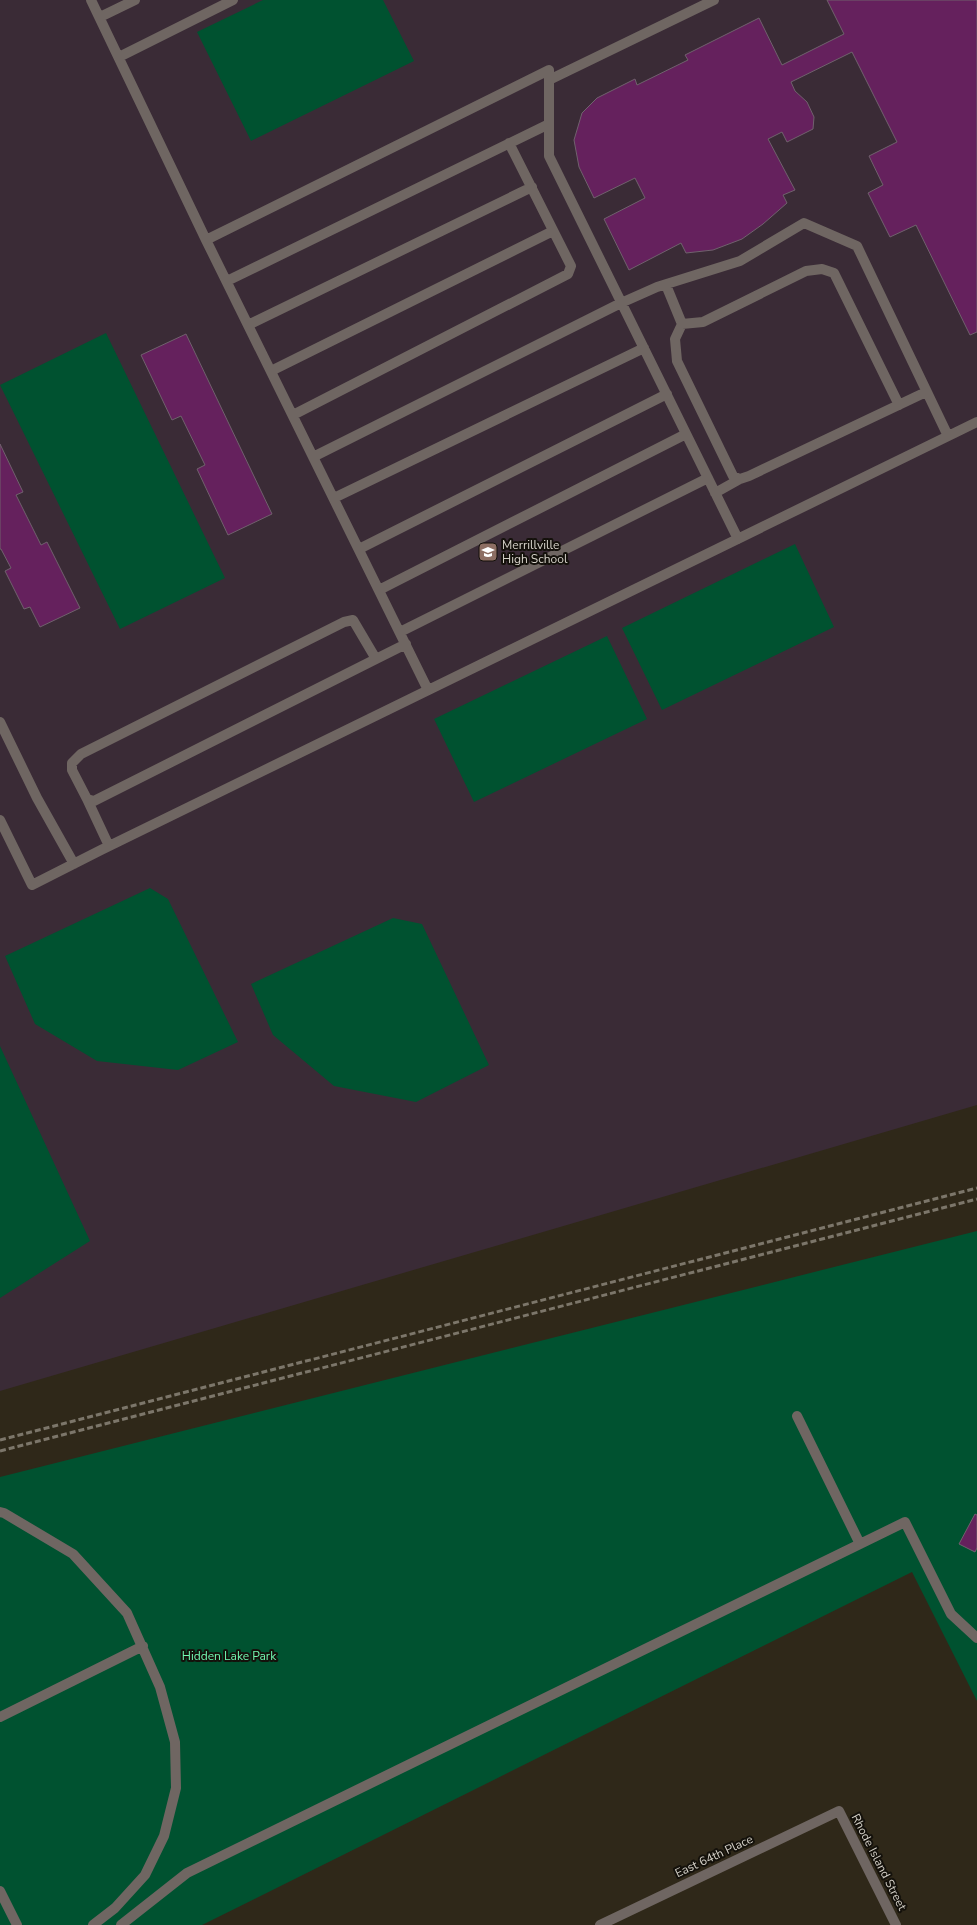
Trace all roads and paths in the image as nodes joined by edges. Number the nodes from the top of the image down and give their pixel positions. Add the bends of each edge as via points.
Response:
1 (92, 0) edge
2 (135, 0) edge
3 (233, 0) edge
4 (714, 0) edge
5 (100, 17) junction
6 (119, 57) junction
7 (549, 80) junction
8 (549, 124) junction
9 (509, 143) junction
10 (532, 187) junction
11 (553, 231) junction
12 (206, 240) junction
13 (227, 281) junction
14 (666, 285) junction
15 (622, 303) junction
16 (682, 324) junction
17 (248, 325) junction
18 (644, 348) junction
19 (271, 371) junction
20 (926, 392) junction
21 (667, 394) junction
22 (898, 405) junction
23 (293, 415) junction
24 (977, 422) edge
25 (686, 434) junction
26 (948, 436) junction
27 (313, 457) junction
28 (708, 478) junction
29 (740, 479) junction
30 (715, 492) junction
31 (334, 498) junction
32 (738, 538) junction
33 (359, 549) junction
34 (379, 590) junction
35 (400, 632) junction
36 (406, 644) junction
37 (376, 659) junction
38 (428, 690) junction
39 (0, 722) edge
40 (86, 799) junction
41 (0, 820) edge
42 (109, 846) junction
43 (74, 864) junction
44 (797, 1416) dead end
45 (0, 1512) edge
46 (860, 1544) junction
47 (977, 1638) edge
48 (142, 1646) junction
49 (0, 1717) edge
50 (839, 1811) joint
51 (0, 1891) edge
52 (17, 1925) edge
53 (93, 1925) edge
54 (121, 1925) edge
55 (600, 1925) edge
56 (896, 1925) edge

1 - 5 street
2 - 5 street
3 - 6 street
4 - 7 street
5 - 6 street
6 - 12 street
7 - 8 street
7 - 12 street via 549,70
8 - 9 street
8 - 15 street via 549,156
9 - 10 street
9 - 13 street
10 - 11 street
10 - 17 street
11 - 19 street
11 - 23 street via 571,266 568,274
12 - 13 street
13 - 17 street
14 - 15 street
14 - 16 street
14 - 20 street via 740,261 804,223 857,246
15 - 18 street
15 - 27 street
16 - 22 street via 703,322 806,271 822,269 834,273
16 - 29 street via 675,339 677,361 734,476
17 - 19 street
18 - 21 street
18 - 31 street
19 - 23 street
20 - 22 street
20 - 26 street
21 - 25 street
21 - 33 street
22 - 29 street
23 - 27 street
24 - 26 street
25 - 28 street
25 - 34 street
26 - 32 street
27 - 31 street
28 - 30 street
28 - 35 street
29 - 30 street
30 - 32 street
31 - 33 street
32 - 38 street
33 - 34 street
34 - 35 street
35 - 36 street
36 - 37 street
36 - 38 street
37 - 40 street via 94,801
37 - 40 street via 353,620 344,622 81,754 72,763 72,770
38 - 42 street
39 - 43 street via 37,798
40 - 42 street
41 - 43 street via 32,885
42 - 43 street
44 - 46 street
45 - 48 street via 73,1554 127,1613
46 - 47 street via 905,1522 951,1614
46 - 54 street via 187,1873
48 - 49 street
48 - 53 street via 160,1687 175,1742 176,1788 164,1836 146,1875 115,1908
50 - 55 street, East 64th Place
50 - 56 street, Rhode Island Street
51 - 52 street

